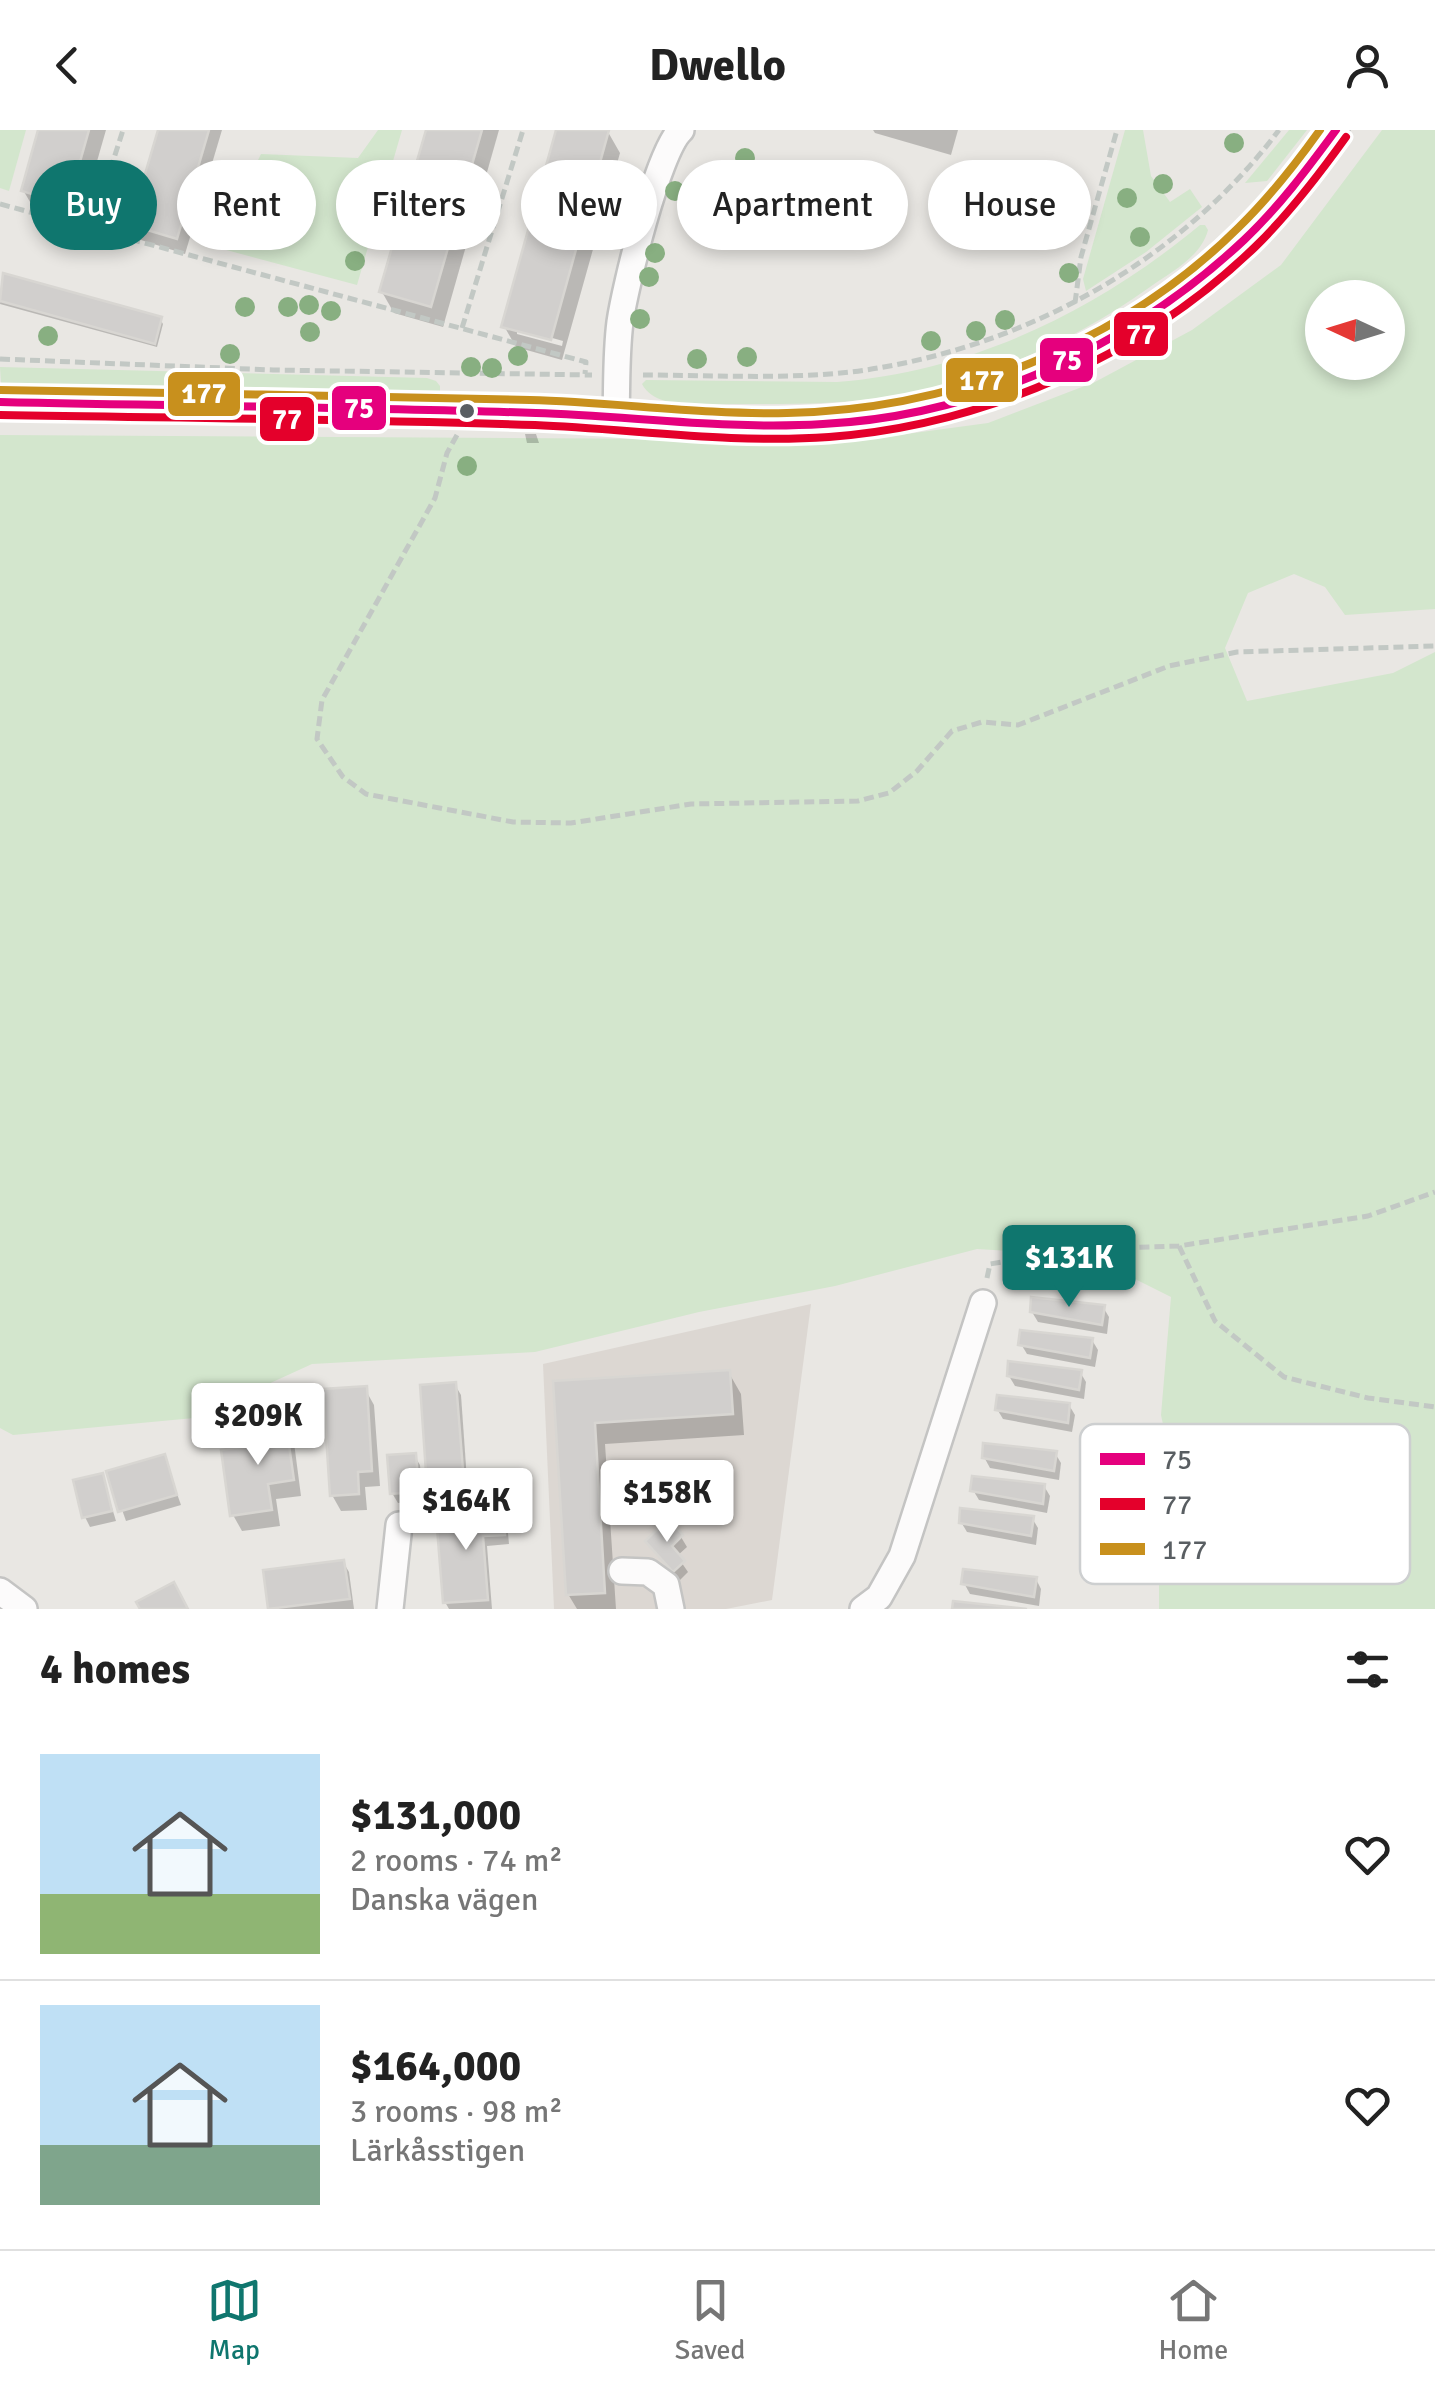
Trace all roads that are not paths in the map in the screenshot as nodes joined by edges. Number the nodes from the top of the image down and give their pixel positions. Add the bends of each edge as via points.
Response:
1 (681, 130) edge
2 (1336, 130) edge
3 (0, 402) edge
4 (616, 416) junction
5 (983, 1303) road end
6 (399, 1524) dead end
7 (622, 1572) dead end
8 (0, 1591) edge
9 (24, 1609) edge
10 (390, 1609) edge
11 (671, 1609) edge
12 (863, 1609) edge

1 - 4 street via 661,166 620,319
2 - 4 street via 1295,187 1183,293 1103,344 1010,386 948,406 867,420 766,425
3 - 4 street
5 - 12 street via 902,1556 879,1597
6 - 10 street
7 - 11 street via 648,1572 666,1584
8 - 9 street

